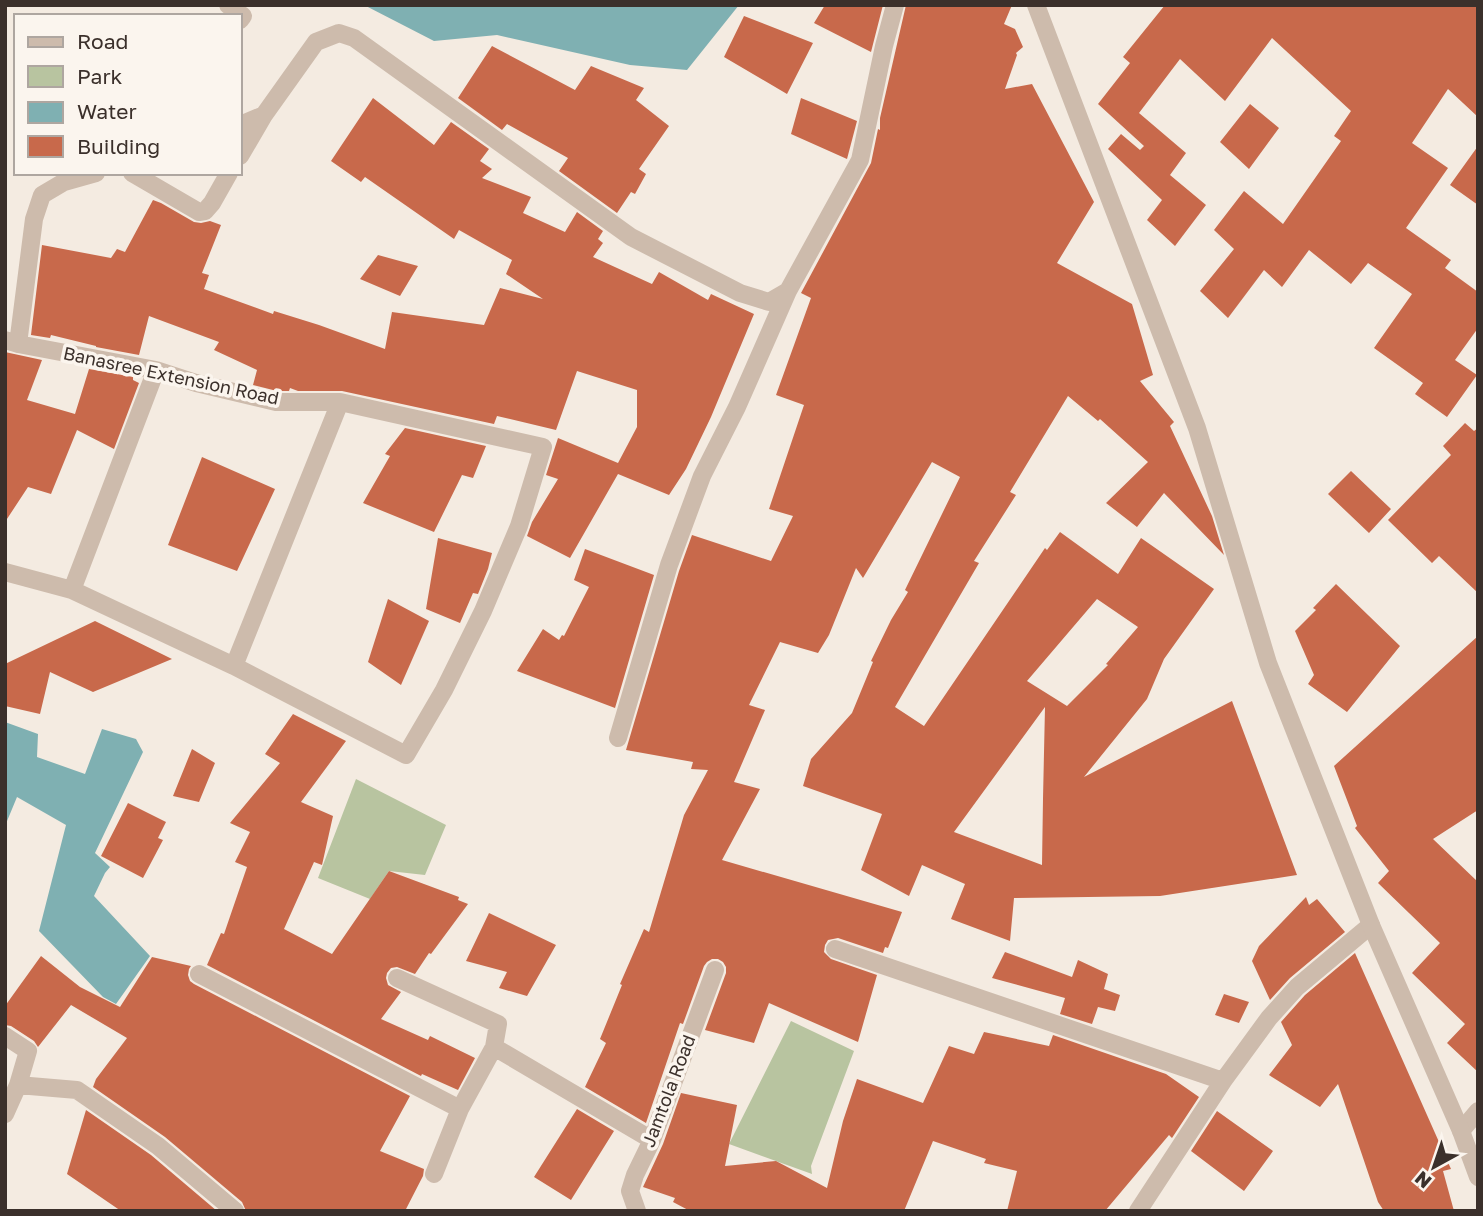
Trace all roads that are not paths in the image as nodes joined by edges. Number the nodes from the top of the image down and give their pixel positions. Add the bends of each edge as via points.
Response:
1 (895, 5) edge
2 (1036, 5) edge
3 (264, 115) junction
4 (242, 124) edge
5 (242, 153) edge
6 (135, 175) edge
7 (228, 175) edge
8 (69, 178) edge
9 (788, 291) junction
10 (12, 342) edge
11 (156, 370) junction
12 (340, 402) junction
13 (5, 572) edge
14 (72, 590) junction
15 (234, 666) junction
16 (618, 738) dead end
17 (1371, 925) junction
18 (835, 949) dead end
19 (715, 970) dead end
20 (199, 974) dead end
21 (397, 978) dead end
22 (5, 1036) edge
23 (494, 1047) junction
24 (1223, 1081) junction
25 (18, 1085) junction
26 (460, 1109) junction
27 (1478, 1111) edge
28 (5, 1114) edge
29 (1461, 1130) junction
30 (652, 1140) junction
31 (434, 1174) dead end
32 (1478, 1177) edge
33 (235, 1211) edge
34 (637, 1211) edge
35 (1138, 1211) edge

1 - 9 street via 860,160
2 - 17 street via 1197,428 1268,663
3 - 4 street
3 - 5 street
3 - 9 street via 316,42 339,33 354,38 631,237 740,293 769,302
6 - 7 street via 199,212 212,203
8 - 10 street via 42,195
9 - 16 street via 702,477 669,565
10 - 11 street, Banasree Extension Road
11 - 12 street, Banasree Extension Road via 276,402
11 - 14 street
12 - 15 street
12 - 15 street, Banasree Extension Road via 542,447 519,526 483,611 406,755
13 - 14 street
14 - 15 street
17 - 24 street via 1297,987
17 - 29 street
18 - 24 street
19 - 30 street, Jamtola Road
20 - 26 street
21 - 23 street via 498,1024
22 - 25 street via 28,1051
23 - 26 street
23 - 30 street
24 - 35 street
25 - 28 street
25 - 33 street via 77,1090 158,1146
26 - 31 street
27 - 29 street
29 - 32 street
30 - 34 street, Jamtola Road via 630,1191

